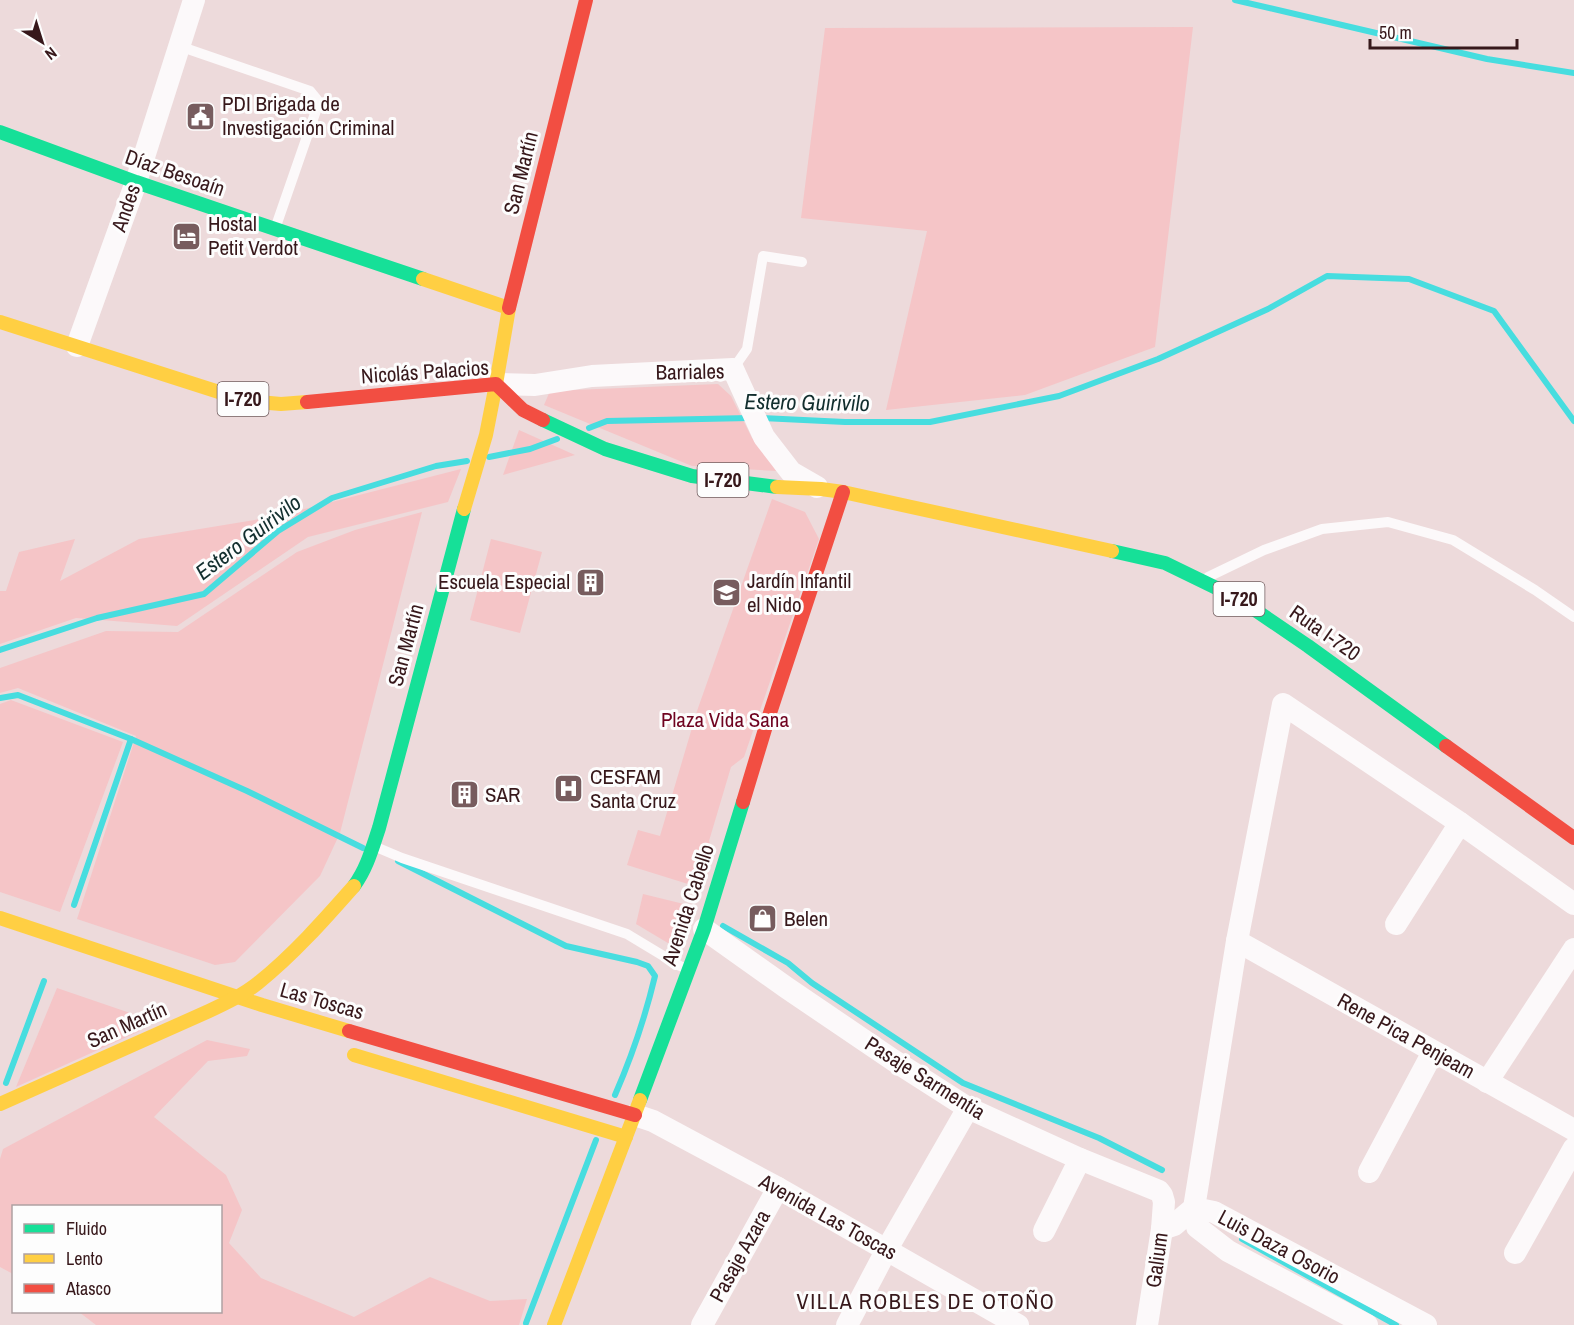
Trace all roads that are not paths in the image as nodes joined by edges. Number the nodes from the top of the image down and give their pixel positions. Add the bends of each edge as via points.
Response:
1 (194, 0) edge
2 (586, 0) edge
3 (179, 46) junction
4 (0, 132) edge
5 (136, 182) junction
6 (275, 229) junction
7 (802, 262) dead end
8 (508, 308) junction
9 (0, 322) edge
10 (77, 346) junction
11 (733, 369) junction
12 (496, 384) junction
13 (820, 489) junction
14 (843, 492) junction
15 (1201, 580) junction
16 (1574, 617) edge
17 (1460, 823) junction
18 (1574, 838) edge
19 (374, 845) junction
20 (1574, 904) edge
21 (0, 918) edge
22 (1396, 924) dead end
23 (704, 929) junction
24 (1237, 941) junction
25 (1574, 949) edge
26 (690, 970) junction
27 (237, 997) junction
28 (187, 1004) dead end
29 (209, 1011) junction
30 (232, 1018) dead end
31 (344, 1052) dead end
32 (1434, 1052) junction
33 (1487, 1082) junction
34 (0, 1104) edge
35 (968, 1108) junction
36 (635, 1115) junction
37 (1574, 1131) edge
38 (626, 1137) junction
39 (1574, 1148) edge
40 (1080, 1159) junction
41 (1369, 1172) dead end
42 (778, 1188) junction
43 (1162, 1196) joint
44 (1194, 1208) junction
45 (1162, 1229) junction
46 (1044, 1231) dead end
47 (887, 1249) junction
48 (1515, 1253) dead end
49 (1005, 1322) edge
50 (554, 1325) edge
51 (702, 1325) edge
52 (848, 1325) edge
53 (1147, 1325) edge
54 (1367, 1325) edge
55 (1426, 1325) edge

1 - 3 street, Andes
2 - 8 street, San Martín
3 - 5 street, Andes
3 - 6 lane via 310,92 319,102
4 - 5 street, Díaz Besoaín
5 - 6 street, Díaz Besoaín
5 - 10 street, Andes
6 - 8 street, Díaz Besoaín
7 - 11 lane via 763,256 747,349
8 - 12 street, San Martín
9 - 10 street, Nicolás Palacios / I-720
10 - 12 street, Nicolás Palacios / I-720 via 247,400 281,404
11 - 12 street, Barriales via 591,376 535,385
11 - 13 street, Barriales via 764,437 791,472
12 - 13 street, Nicolás Palacios / I-720 via 523,410 605,449 692,476
12 - 19 street, San Martín via 486,435
13 - 14 street, Nicolás Palacios / I-720
14 - 15 street, Ruta I-720 / I-720 via 1165,562
14 - 23 street, Avenida Cabello
15 - 16 lane via 1264,550 1322,529 1388,522 1453,540
15 - 18 street, Ruta I-720 / I-720 via 1239,599 1298,639
17 - 20 street
17 - 22 street
17 - 24 street via 1283,704
19 - 26 lane via 627,934
19 - 27 street, San Martín via 362,874 348,892 283,962
21 - 27 street, Las Toscas
23 - 26 street, Avenida Cabello
23 - 35 street, Pasaje Sarmentia
24 - 32 street, Rene Pica Penjeam
24 - 44 street
25 - 33 street
26 - 36 street, Avenida Cabello
27 - 29 street, San Martín
27 - 36 street, Las Toscas
28 - 29 street
29 - 30 street
29 - 34 street, San Martín
31 - 38 street, Las Toscas
32 - 33 street, Rene Pica Penjeam
32 - 41 street
33 - 37 street, Rene Pica Penjeam
35 - 40 street, Pasaje Sarmentia
35 - 47 street
36 - 38 street, Avenida Cabello
36 - 42 street, Avenida Las Toscas
38 - 50 street, Avenida Cabello
39 - 48 street
40 - 43 street, Pasaje Sarmentia via 1159,1191
40 - 46 street
42 - 47 street, Avenida Las Toscas
42 - 51 street, Pasaje Azara
43 - 45 street, Galium
44 - 45 street via 1174,1225
44 - 54 street, Luis Daza Osorio via 1197,1227 1228,1251
44 - 55 street, Luis Daza Osorio via 1214,1212
45 - 53 street, Galium
47 - 49 street, Avenida Las Toscas
47 - 52 street

